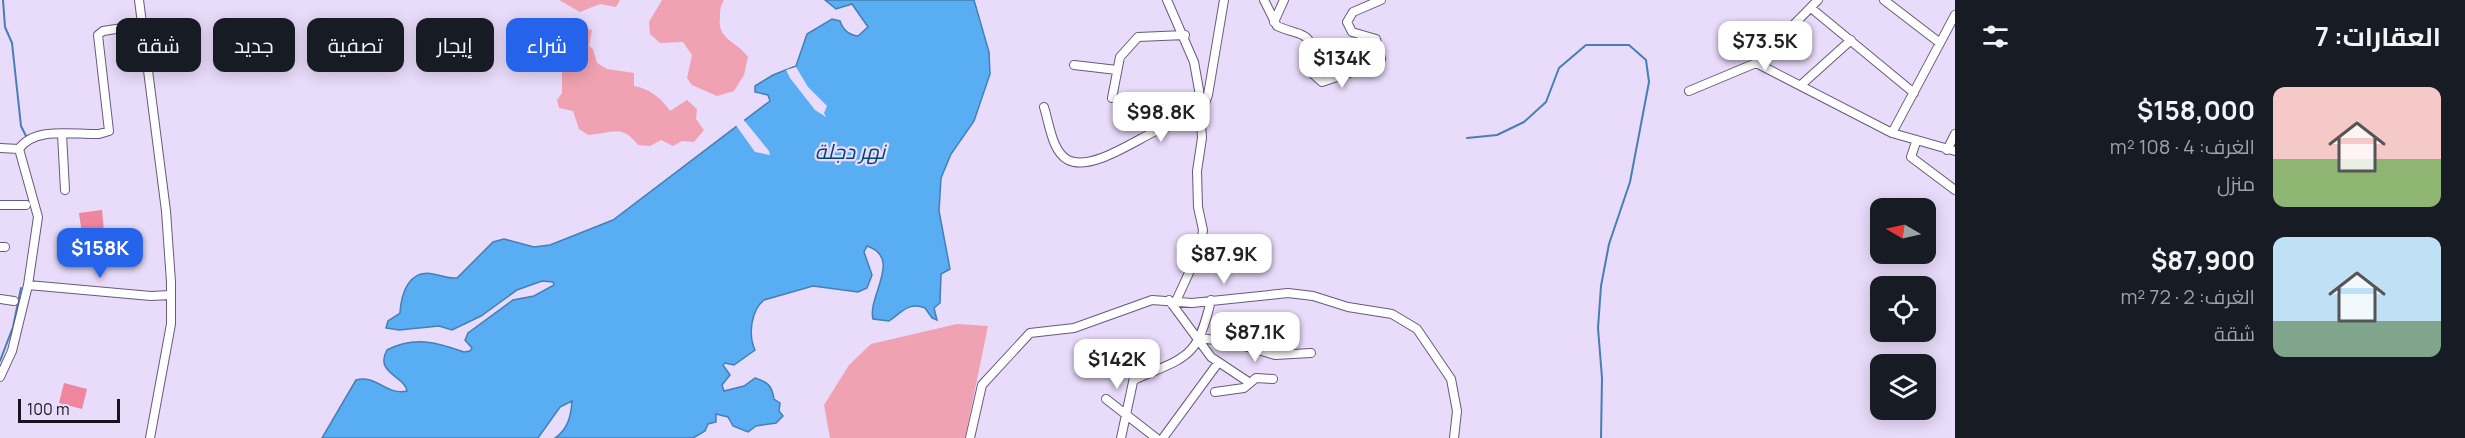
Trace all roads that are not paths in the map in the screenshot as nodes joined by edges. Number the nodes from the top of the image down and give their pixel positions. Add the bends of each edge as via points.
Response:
1 (139, 0) edge
2 (1167, 0) edge
3 (1224, 0) edge
4 (1264, 0) edge
5 (1284, 0) edge
6 (1381, 0) edge
7 (1818, 0) edge
8 (1884, 0) edge
9 (1811, 8) junction
10 (1955, 15) edge
11 (141, 18) edge
12 (1274, 22) junction
13 (116, 29) edge
14 (1185, 35) junction
15 (1851, 40) junction
16 (1940, 44) junction
17 (1756, 63) junction
18 (1074, 65) dead end
19 (1117, 70) junction
20 (148, 72) edge
21 (1801, 85) junction
22 (1689, 91) dead end
23 (1914, 93) junction
24 (1112, 98) dead end
25 (1044, 107) dead end
26 (1200, 112) junction
27 (1892, 133) junction
28 (62, 134) junction
29 (1955, 134) edge
30 (1916, 142) junction
31 (0, 148) edge
32 (19, 148) junction
33 (1951, 151) edge
34 (65, 190) dead end
35 (1955, 190) edge
36 (0, 205) edge
37 (26, 205) dead end
38 (28, 285) junction
39 (171, 294) junction
40 (0, 299) edge
41 (1211, 300) junction
42 (14, 301) dead end
43 (1173, 301) junction
44 (1200, 340) junction
45 (1102, 348) dead end
46 (1311, 353) dead end
47 (1218, 363) junction
48 (0, 377) edge
49 (1274, 379) dead end
50 (1134, 380) junction
51 (1250, 383) junction
52 (1215, 392) dead end
53 (1106, 399) dead end
54 (1125, 414) junction
55 (150, 438) edge
56 (970, 438) edge
57 (1121, 438) edge
58 (1156, 438) edge
59 (1163, 438) edge
60 (1454, 438) edge

1 - 11 street
2 - 14 street
3 - 26 street via 1209,88
4 - 12 street
5 - 12 street
6 - 12 street via 1353,12 1347,22 1352,32 1376,39 1381,59 1325,81 1313,74 1319,57 1309,38
7 - 9 street
8 - 16 street
9 - 15 street
9 - 17 street
10 - 16 street
13 - 28 street via 98,35 109,131
14 - 19 street via 1138,38 1120,57
14 - 26 street via 1197,76
15 - 21 street
15 - 23 street
16 - 23 street
17 - 21 street
17 - 22 street
18 - 19 street
19 - 24 street
20 - 39 street via 166,211
21 - 27 street
23 - 27 street
25 - 26 street via 1057,148 1076,163 1108,155
26 - 43 street via 1202,138 1197,171 1203,230 1200,249
27 - 30 street
28 - 32 street via 36,136
28 - 34 street
29 - 33 street
30 - 33 street
30 - 35 street via 1911,157
31 - 32 street
32 - 38 street via 38,217
36 - 37 street
38 - 39 street via 151,296
38 - 48 street via 12,351
39 - 55 street via 171,324
40 - 42 street
41 - 43 street
41 - 44 street
41 - 60 street via 1296,293 1406,320 1422,334 1451,379 1457,411
43 - 44 street
43 - 56 street via 1145,301 1074,328 1035,331 1026,336 982,385
44 - 46 street via 1234,343 1275,355
44 - 47 street
44 - 50 street via 1179,359
45 - 50 street via 1135,366
47 - 51 street
47 - 59 street
49 - 51 street via 1257,378
50 - 54 street
51 - 52 street via 1244,388
53 - 54 street
54 - 57 street
54 - 58 street

